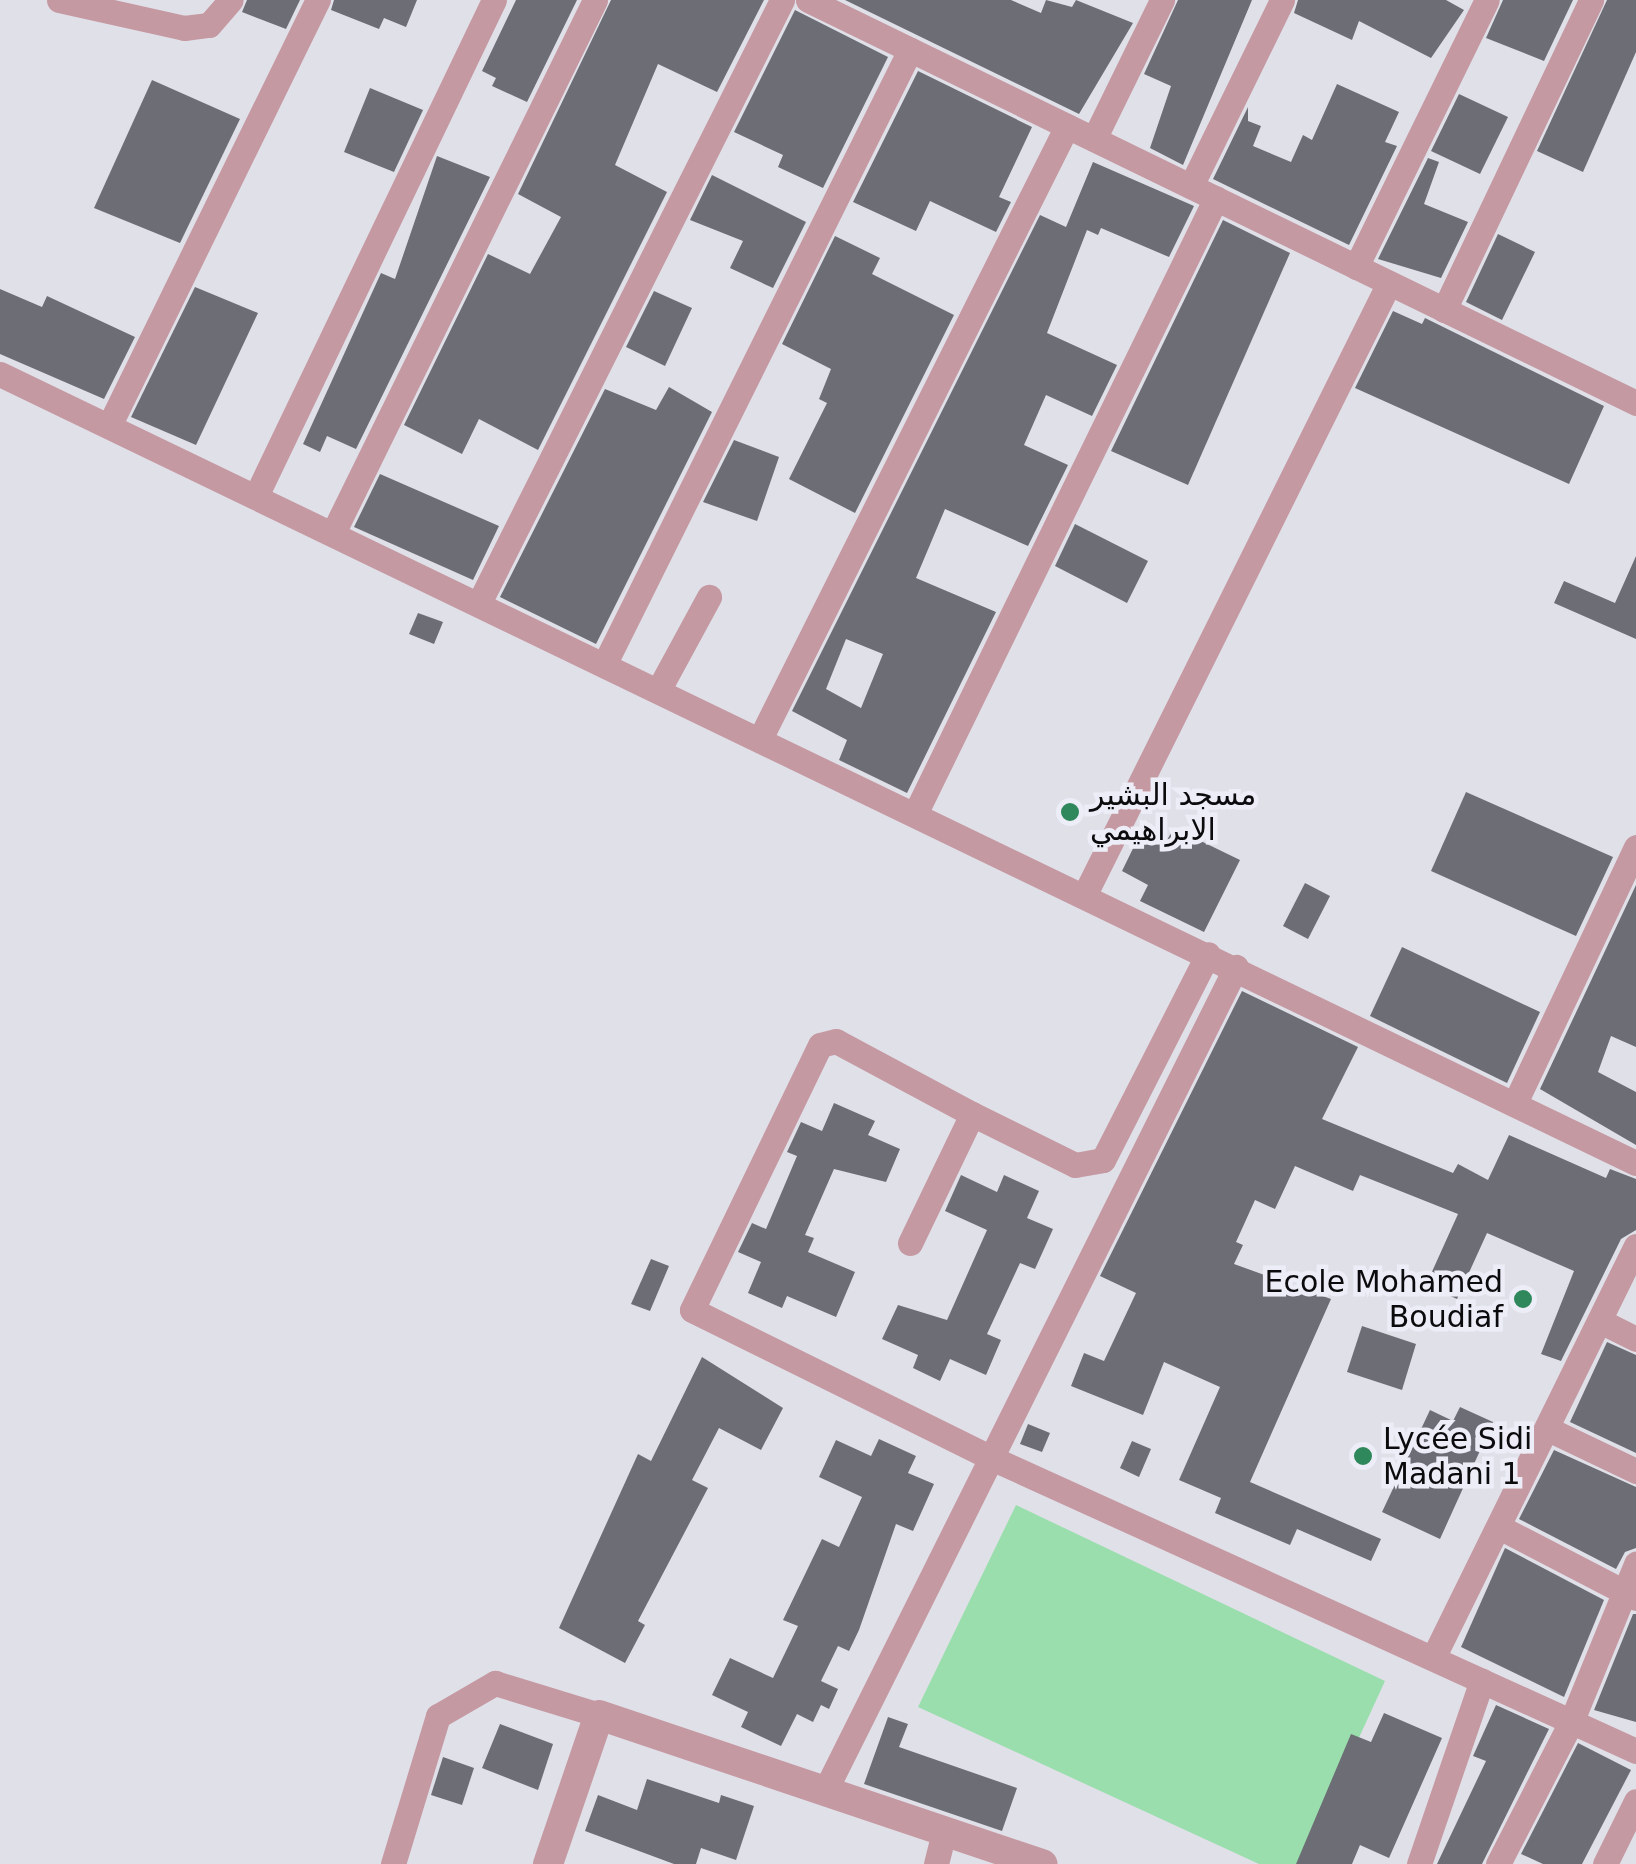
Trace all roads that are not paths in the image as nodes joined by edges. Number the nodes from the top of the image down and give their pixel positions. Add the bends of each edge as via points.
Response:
1 (58, 0) edge
2 (232, 0) edge
3 (318, 0) edge
4 (494, 0) edge
5 (595, 0) edge
6 (782, 0) edge
7 (808, 0) edge
8 (870, 0) edge
9 (1162, 0) edge
10 (1282, 0) edge
11 (1486, 0) edge
12 (1590, 0) edge
13 (859, 25) junction
14 (910, 50) junction
15 (1067, 126) junction
16 (1094, 140) junction
17 (1192, 186) junction
18 (1216, 198) junction
19 (1356, 266) junction
20 (1389, 283) junction
21 (1444, 310) junction
22 (0, 374) edge
23 (1636, 403) edge
24 (109, 426) junction
25 (256, 496) junction
26 (333, 533) junction
27 (709, 597) dead end
28 (480, 603) junction
29 (604, 663) junction
30 (659, 689) junction
31 (761, 738) junction
32 (916, 812) junction
33 (1636, 846) edge
34 (1085, 894) junction
35 (1208, 954) junction
36 (1236, 967) junction
37 (1515, 1103) junction
38 (972, 1114) junction
39 (1636, 1163) edge
40 (910, 1243) dead end
41 (1636, 1246) edge
42 (1600, 1321) junction
43 (1636, 1339) edge
44 (1548, 1429) junction
45 (988, 1456) junction
46 (1636, 1471) edge
47 (1499, 1527) junction
48 (1636, 1564) edge
49 (1629, 1595) edge
50 (1433, 1658) junction
51 (1482, 1680) junction
52 (600, 1715) junction
53 (1572, 1720) junction
54 (1636, 1750) edge
55 (826, 1790) junction
56 (1636, 1801) edge
57 (944, 1831) junction
58 (393, 1864) edge
59 (548, 1864) edge
60 (936, 1864) edge
61 (1043, 1864) edge
62 (1420, 1864) edge
63 (1498, 1864) edge
64 (1605, 1864) edge

1 - 2 street via 184,28 209,25
3 - 24 street
4 - 25 street
5 - 26 street
6 - 28 street
7 - 13 street
8 - 13 street
9 - 16 street
10 - 17 street
11 - 19 street
12 - 21 street
13 - 14 street
14 - 15 street
14 - 29 street
15 - 16 street
15 - 31 street
16 - 17 street
17 - 18 street
18 - 19 street
18 - 32 street
19 - 20 street
20 - 21 street
20 - 34 street
21 - 23 street
22 - 24 street
24 - 25 street
25 - 26 street
26 - 28 street
27 - 30 street
28 - 29 street
29 - 30 street
30 - 31 street
31 - 32 street
32 - 34 street
33 - 37 street
34 - 35 street
35 - 36 street
35 - 38 street via 1103,1160 1075,1165
36 - 37 street
36 - 45 street
37 - 39 street
38 - 40 street
38 - 45 street via 836,1042 820,1044 692,1310
41 - 42 street
42 - 43 street
42 - 44 street
44 - 46 street
44 - 47 street
45 - 50 street
45 - 55 street
47 - 49 street
47 - 50 street
48 - 49 street
49 - 53 street
50 - 51 street
51 - 53 street
51 - 62 street
52 - 55 street
52 - 58 street via 495,1683 438,1716
52 - 59 street
53 - 54 street
53 - 63 street
55 - 57 street
56 - 64 street
57 - 60 street
57 - 61 street

